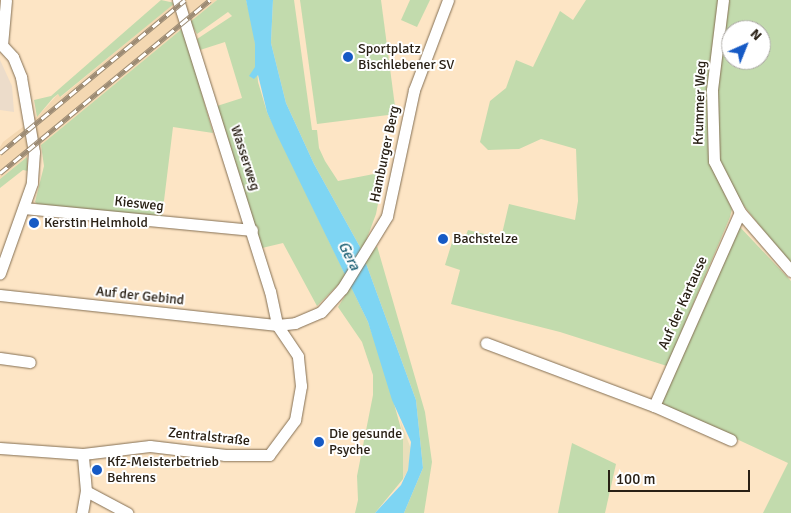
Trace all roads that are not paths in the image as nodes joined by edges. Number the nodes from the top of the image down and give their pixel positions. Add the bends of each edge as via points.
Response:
1 (6, 0) edge
2 (178, 0) edge
3 (448, 0) edge
4 (723, 0) edge
5 (1, 44) edge
6 (24, 208) junction
7 (740, 212) junction
8 (252, 230) junction
9 (791, 271) edge
10 (0, 273) edge
11 (0, 295) edge
12 (277, 326) junction
13 (486, 343) dead end
14 (0, 358) edge
15 (30, 362) dead end
16 (654, 406) junction
17 (732, 440) dead end
18 (0, 448) edge
19 (83, 454) junction
20 (86, 491) junction
21 (82, 513) edge
22 (127, 513) edge

1 - 5 street
2 - 8 street, Wasserweg
3 - 12 street, Hamburger Berg via 414,90 387,216 342,289 315,315
4 - 7 street, Krummer Weg via 712,90 714,161
5 - 6 street via 17,67 30,118 34,174
6 - 8 street, Kiesweg
6 - 10 street
7 - 9 street, Krummer Weg
7 - 16 street, Auf der Kartause
8 - 12 street, Wasserweg
11 - 12 street, Auf der Gebind
12 - 19 street, Zentralstraße via 298,356 301,386 295,420 269,455 225,455 150,446
13 - 16 street
14 - 15 street
16 - 17 street
18 - 19 street, Zentralstraße
19 - 20 street
20 - 21 street
20 - 22 street

